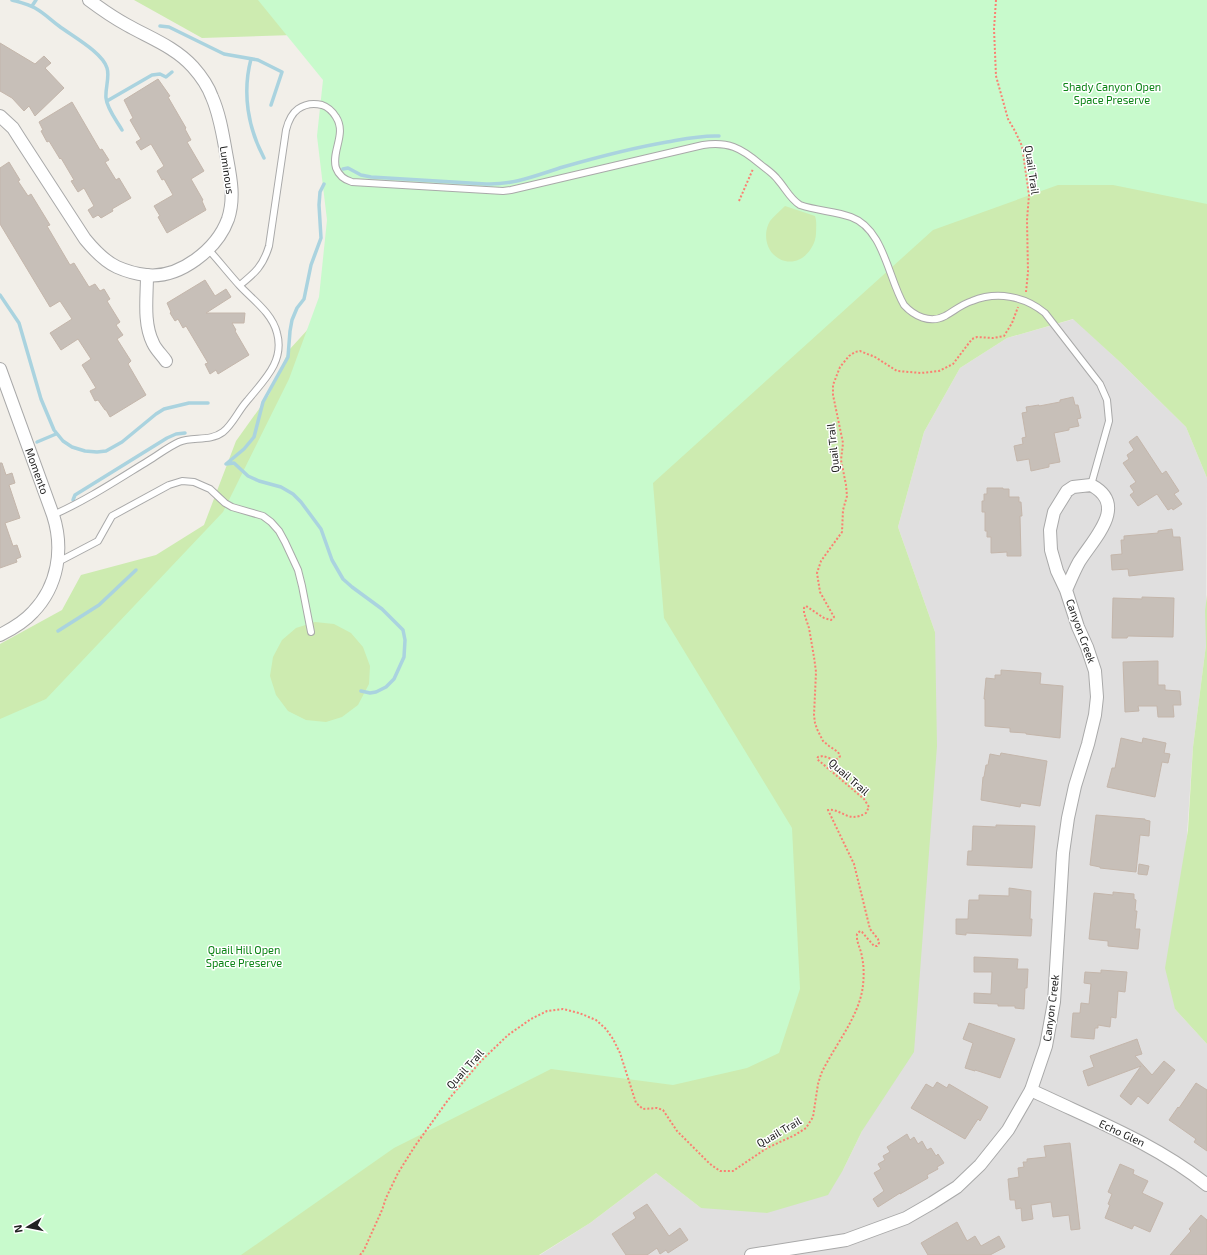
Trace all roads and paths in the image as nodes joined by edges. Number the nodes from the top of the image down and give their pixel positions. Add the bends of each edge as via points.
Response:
1 (89, 0) edge
2 (996, 0) edge
3 (0, 116) edge
4 (753, 169) dead end
5 (739, 200) dead end
6 (208, 249) junction
7 (147, 275) junction
8 (240, 285) junction
9 (1023, 300) junction
10 (166, 361) dead end
11 (0, 369) edge
12 (1091, 485) junction
13 (53, 515) junction
14 (58, 562) junction
15 (1066, 590) junction
16 (311, 632) dead end
17 (0, 635) edge
18 (1031, 1090) junction
19 (1207, 1185) edge
20 (816, 1250) edge
21 (360, 1255) edge
22 (751, 1255) edge

1 - 6 street, Luminous via 120,22 179,54 193,67 209,90 220,122 232,196 225,225
2 - 9 path, Quail Trail via 996,76 1008,119 1022,146 1029,195 1028,272
3 - 7 street, Luminous via 13,128 95,252 116,267
4 - 5 path
6 - 7 street, Luminous via 196,260 180,268
6 - 8 lane
7 - 10 street via 148,328 154,345
8 - 9 lane via 259,268 269,246 288,122 298,109 316,104 329,109 338,120 341,127 336,168 344,178 352,182 503,191 703,145 732,146 748,154 774,175 793,201 800,205 852,217 867,227 877,240 901,300 910,312 926,319 940,318 971,301 991,296
8 - 13 lane via 269,316 278,334 279,347 270,374 246,401 235,419 219,435 180,441 75,505
9 - 12 lane via 1039,309 1050,320 1100,384 1107,400 1109,421
9 - 21 path, Quail Trail via 1004,336 972,339 953,364 943,370 921,373 897,371 860,351 852,353 836,373 833,395 843,443 841,460 847,496 843,510 842,532 821,561 817,573 822,596 834,618 824,618 806,606 803,611 809,628 816,672 814,715 817,729 823,741 840,756 835,760 823,756 818,759 864,799 869,807 866,813 854,817 828,810 854,864 870,929 879,941 878,945 874,946 862,932 857,934 863,964 863,986 859,1002 821,1074 813,1117 808,1125 736,1169 729,1172 718,1170 677,1131 663,1110 638,1106 620,1053 601,1024 589,1016 571,1010 554,1009 542,1013 508,1035 448,1100 398,1173
11 - 13 street, Momento
12 - 15 street, Canyon Creek via 1103,492 1107,502 1106,522 1078,563
12 - 15 street, Canyon Creek via 1073,487 1067,491 1054,512 1050,530 1051,550
13 - 14 street, Momento via 59,540
14 - 16 lane via 98,541 112,516 169,485 182,481 194,482 210,489 232,507 263,516 271,522 285,542 298,570
14 - 17 street, Momento via 45,596 33,612
15 - 18 street, Canyon Creek via 1095,671 1097,698 1092,730 1068,818 1063,854 1054,1002 1046,1046
18 - 19 street, Echo Glen via 1151,1147 1190,1171
18 - 20 street, Canyon Creek via 1008,1130 980,1165 957,1187 906,1218
20 - 22 street, Canyon Creek

